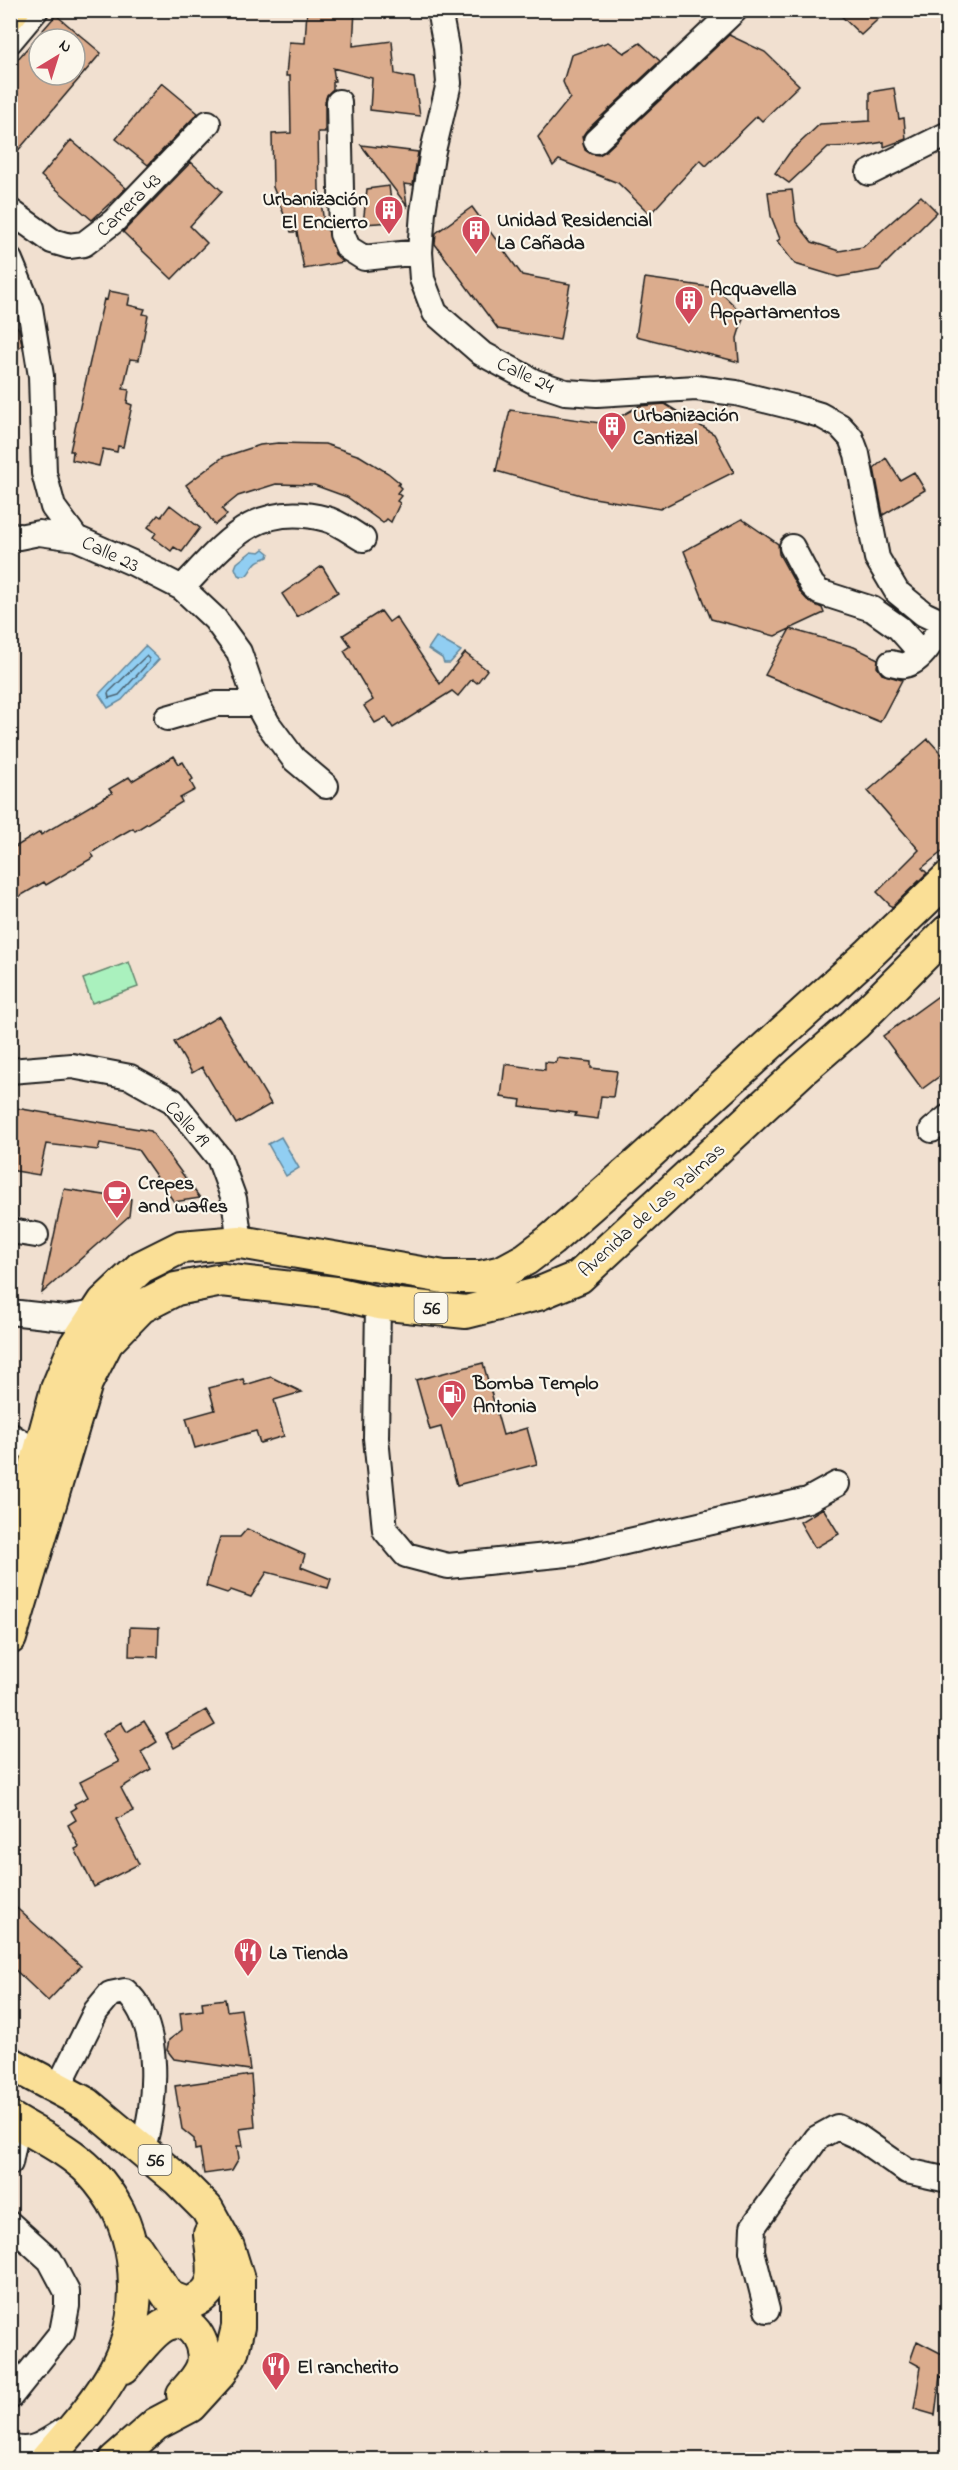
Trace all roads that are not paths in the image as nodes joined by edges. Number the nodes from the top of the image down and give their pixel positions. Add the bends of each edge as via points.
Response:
1 (14, 10) edge
2 (36, 10) edge
3 (439, 10) edge
4 (735, 10) edge
5 (10, 14) edge
6 (10, 41) edge
7 (339, 102) dead end
8 (208, 123) dead end
9 (948, 134) edge
10 (596, 141) dead end
11 (869, 173) dead end
12 (10, 211) edge
13 (22, 231) edge
14 (420, 252) junction
15 (10, 260) edge
16 (53, 507) junction
17 (39, 533) junction
18 (10, 534) edge
19 (76, 538) junction
20 (363, 539) dead end
21 (792, 548) dead end
22 (182, 588) junction
23 (944, 622) edge
24 (922, 654) junction
25 (891, 663) dead end
26 (257, 704) junction
27 (167, 718) dead end
28 (326, 786) dead end
29 (948, 878) edge
30 (948, 931) edge
31 (10, 1071) edge
32 (10, 1231) edge
33 (36, 1235) dead end
34 (240, 1242) junction
35 (378, 1302) junction
36 (10, 1311) edge
37 (95, 1313) junction
38 (10, 1435) edge
39 (38, 1453) junction
40 (837, 1484) dead end
41 (10, 1561) edge
42 (10, 1638) edge
43 (10, 2063) edge
44 (58, 2088) junction
45 (14, 2120) edge
46 (143, 2149) junction
47 (10, 2163) edge
48 (948, 2180) edge
49 (207, 2209) junction
50 (10, 2224) edge
51 (130, 2240) junction
52 (767, 2310) dead end
53 (103, 2390) junction
54 (10, 2397) edge
55 (78, 2423) junction
56 (156, 2424) junction
57 (10, 2446) edge
58 (46, 2460) edge
59 (115, 2460) edge

1 - 5 main road
2 - 6 street
3 - 14 street, Calle 24 via 449,83 432,155
4 - 10 street
7 - 14 street via 342,234 348,248 364,258
8 - 13 street, Carrera 43 via 114,221 84,244 69,246
9 - 11 street
12 - 13 street, Carrera 43
14 - 23 street, Calle 24 via 422,279 435,313 481,352 536,382 565,392 597,394 696,388 726,392 797,408 840,426 851,438 857,454 877,558 897,592 924,614
15 - 16 street, Calle 23 via 30,308 40,376 44,473
16 - 17 street
16 - 19 street, Calle 23
17 - 18 street via 19,537
17 - 19 street
19 - 22 street, Calle 23
20 - 22 street via 328,519 291,513 255,521 225,542
21 - 24 street via 819,592 872,609 899,628
22 - 26 street, Calle 23 via 215,620 239,652
23 - 24 street
24 - 25 street via 903,666
26 - 27 street via 216,704
26 - 28 street, Calle 23 via 294,759
29 - 34 main road, 56 via 551,1240 502,1272 444,1277
30 - 35 main road, Avenida de Las Palmas / 56 via 855,1024 579,1277 538,1294 466,1312
31 - 34 street, Calle 19 via 72,1066 130,1077 173,1101 219,1158 234,1199
32 - 33 street
34 - 37 main road, 56 via 181,1247 141,1267
35 - 40 street via 376,1438 385,1530 406,1555 448,1566 577,1553 808,1500
35 - 42 main road, Avenida de Las Palmas / 56 via 222,1280 176,1289 141,1307 107,1342 86,1383
36 - 37 street via 64,1318
37 - 39 main road, 56 via 66,1365
38 - 39 street
39 - 41 main road, 56
43 - 44 main road, 56
44 - 46 main road, 56 via 87,2104
44 - 46 street via 96,2011 110,1994 125,1991 142,2013 153,2069 152,2109
45 - 47 street
45 - 51 main road via 88,2170 116,2204
46 - 49 main road, 56
48 - 52 street via 907,2171 857,2136 837,2127 817,2138 753,2227 752,2251
49 - 51 main road via 214,2273 211,2288 196,2301 187,2304 169,2297
49 - 56 main road, 56 via 228,2247 238,2279 238,2327 227,2362 207,2390 190,2406
50 - 54 street via 50,2260 67,2292 68,2306 62,2332
51 - 53 main road via 135,2309 124,2352
53 - 55 main road
53 - 56 main road via 160,2328 180,2322 190,2327 203,2347 203,2366
55 - 57 street via 30,2449
55 - 58 main road
56 - 59 main road, 56

